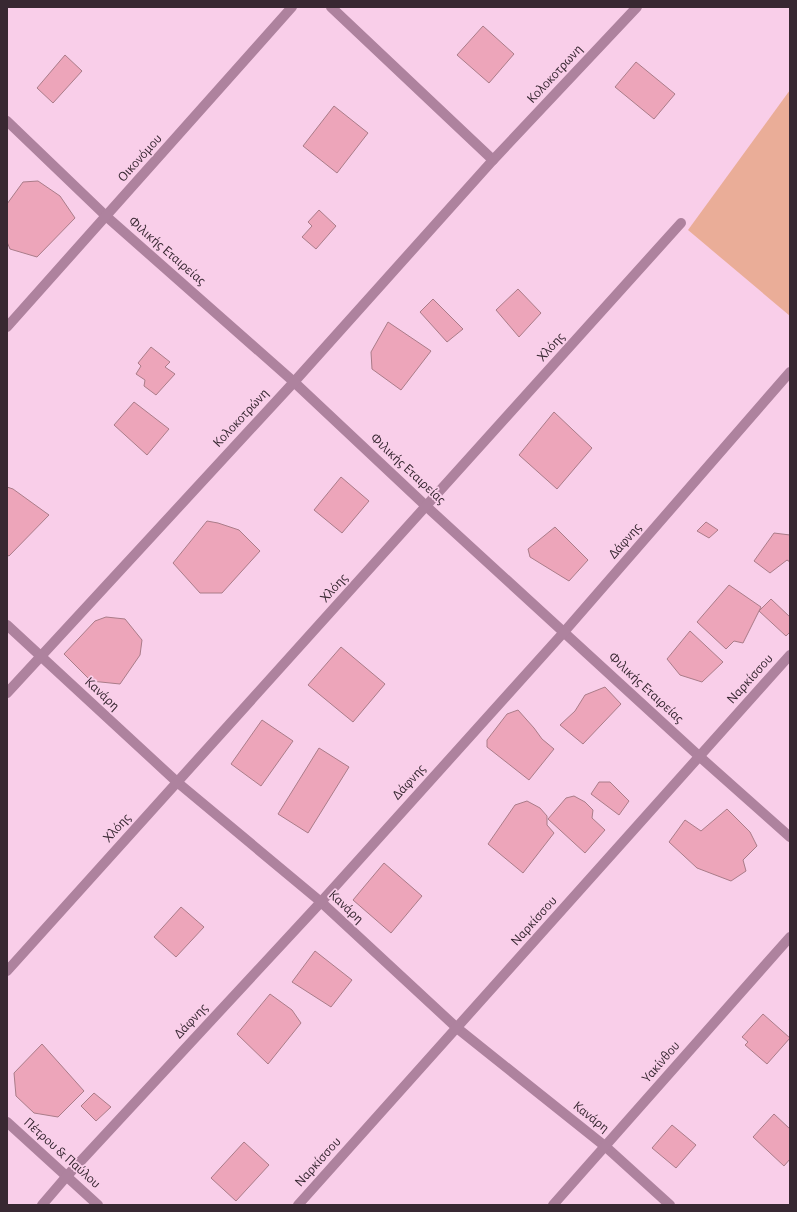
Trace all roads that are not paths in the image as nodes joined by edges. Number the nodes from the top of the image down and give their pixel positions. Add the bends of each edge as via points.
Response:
1 (292, 7) edge
2 (331, 7) edge
3 (637, 7) edge
4 (7, 121) edge
5 (493, 160) junction
6 (107, 217) junction
7 (681, 223) dead end
8 (7, 327) edge
9 (790, 372) edge
10 (294, 382) junction
11 (426, 506) junction
12 (7, 625) edge
13 (564, 632) junction
14 (790, 655) edge
15 (41, 656) junction
16 (7, 693) edge
17 (700, 757) junction
18 (177, 782) junction
19 (790, 836) edge
20 (321, 902) junction
21 (790, 937) edge
22 (7, 971) edge
23 (457, 1028) junction
24 (7, 1122) edge
25 (606, 1146) junction
26 (66, 1177) junction
27 (42, 1205) edge
28 (98, 1205) edge
29 (298, 1205) edge
30 (553, 1205) edge
31 (670, 1205) edge

1 - 6 street, Οικονόμου
2 - 5 street
3 - 5 street, Κολοκοτρωνη
4 - 6 street, Φιλικής Εταιρείας
5 - 10 street, Κολοκοτρώνη
6 - 8 street, Οικονόμου
6 - 10 street, Φιλικής Εταιρείας
7 - 11 street, Χλόης
9 - 13 street, Δάφνης
10 - 11 street, Φιλικής Εταιρείας
10 - 15 street, Κολοκοτρώνη
11 - 13 street, Φιλικής Εταιρείας
11 - 18 street, Χλόης
12 - 15 street, Κανάρη
13 - 17 street, Φιλικής Εταιρείας
13 - 20 street, Δάφνης
14 - 17 street, Ναρκίσσου
15 - 16 street, Κολοκοτρώνη
15 - 18 street, Κανάρη
17 - 19 street, Φιλικής Εταιρείας
17 - 23 street, Ναρκίσσου
18 - 20 street, Κανάρη
18 - 22 street, Χλόης
20 - 23 street, Κανάρη
20 - 26 street, Δάφνης
21 - 25 street, Υακίνθου
23 - 25 street, Κανάρη
23 - 29 street, Ναρκίσσου
24 - 26 street, Πέτρου & Παύλου
25 - 30 street, Υακίνθου
25 - 31 street, Κανάρη
26 - 27 street, Δάφνης
26 - 28 street, Πέτρου & Παύλου

